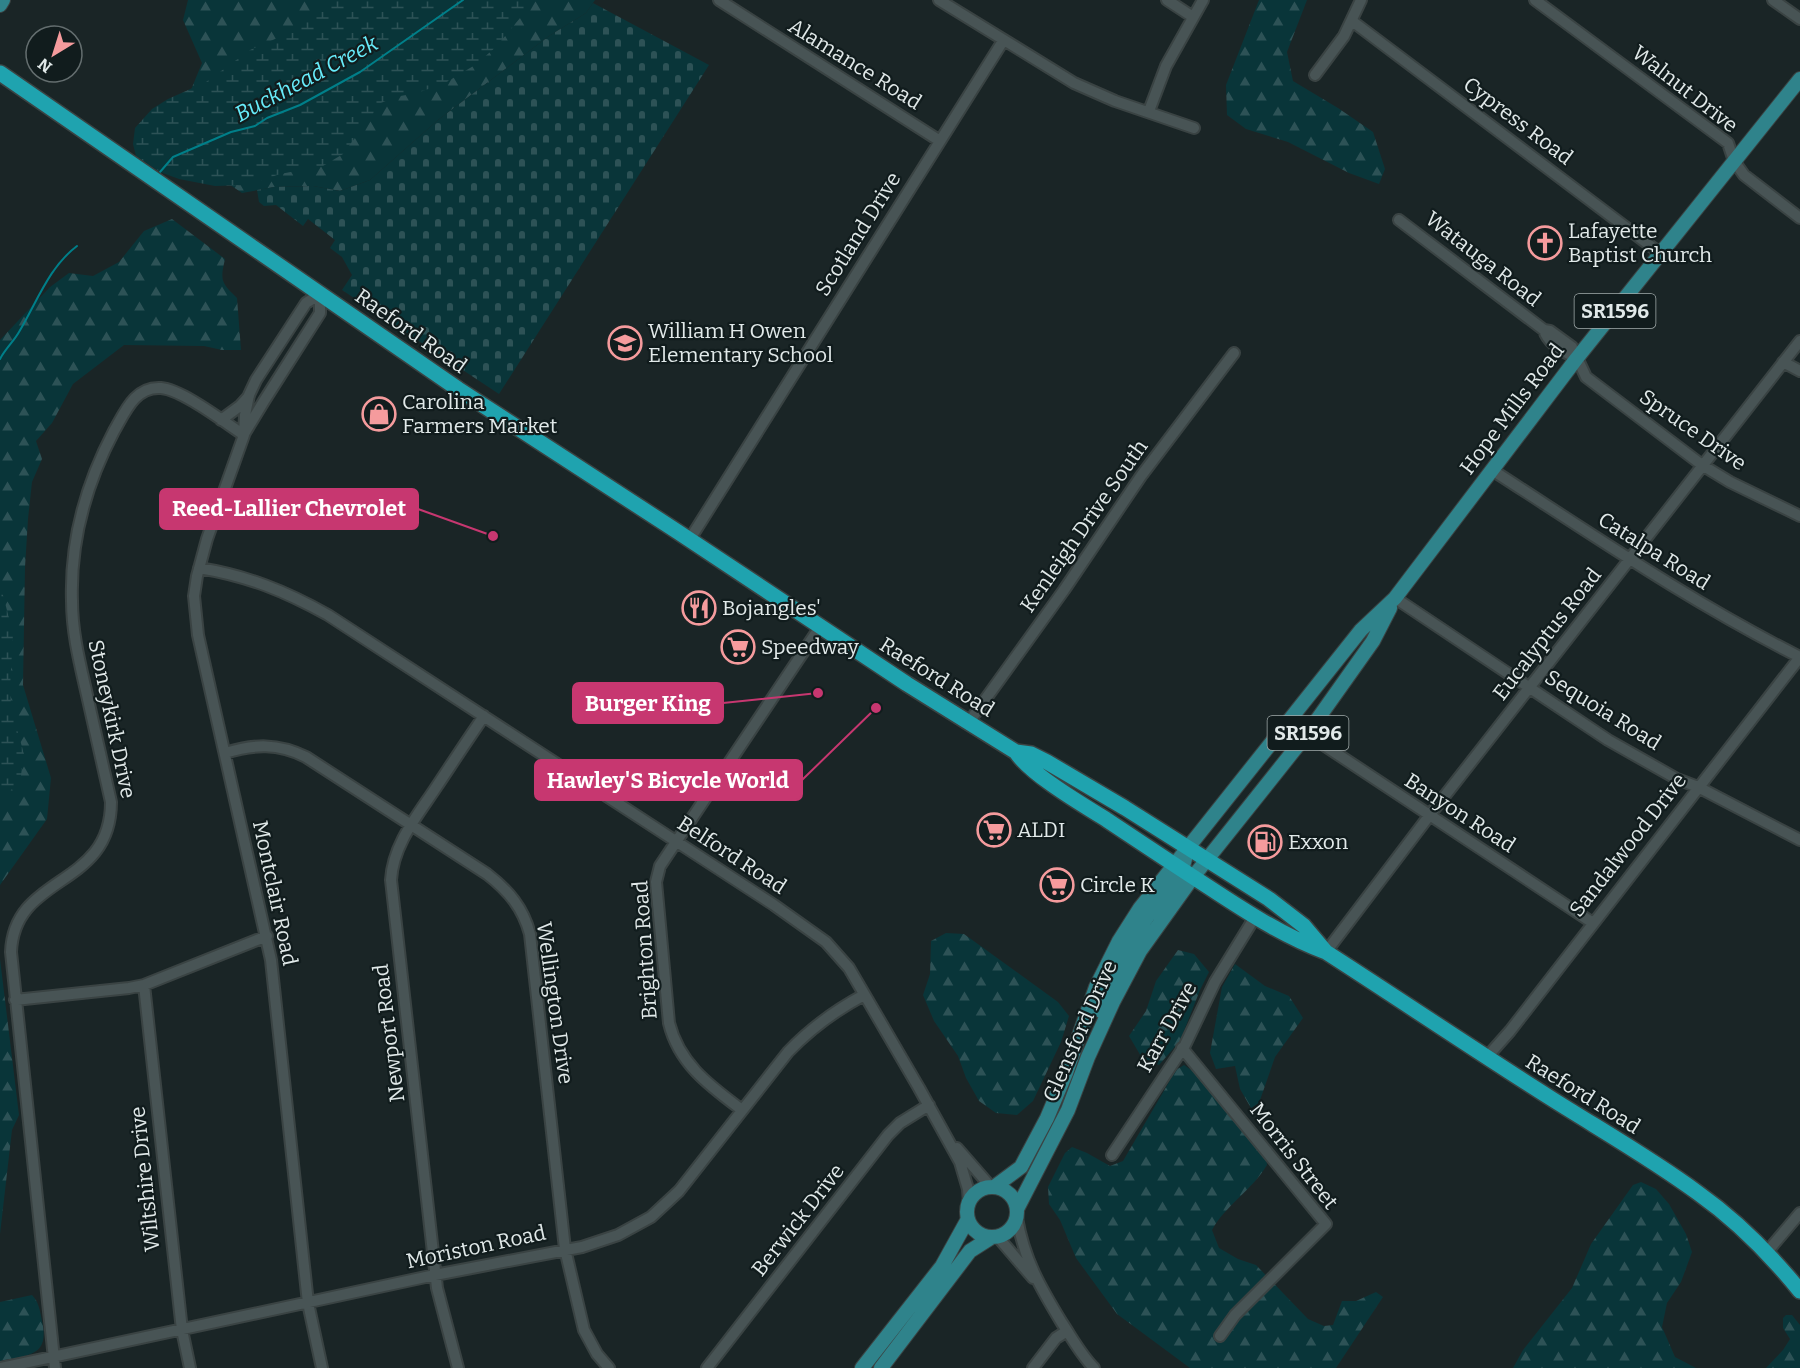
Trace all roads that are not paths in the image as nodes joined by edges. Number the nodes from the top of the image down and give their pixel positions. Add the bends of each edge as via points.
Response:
1 (3, 0) edge
2 (718, 0) edge
3 (939, 0) edge
4 (1167, 0) edge
5 (1203, 0) edge
6 (1361, 0) edge
7 (1535, 0) edge
8 (1773, 0) edge
9 (0, 5) edge
10 (1193, 17) junction
11 (1800, 19) edge
12 (1352, 21) junction
13 (1003, 41) junction
14 (0, 73) edge
15 (1315, 75) dead end
16 (1800, 79) edge
17 (1149, 111) junction
18 (1194, 128) dead end
19 (940, 141) junction
20 (1734, 161) junction
21 (1800, 218) edge
22 (1399, 219) dead end
23 (1660, 253) junction
24 (320, 294) junction
25 (1800, 340) edge
26 (1234, 353) dead end
27 (1577, 358) junction
28 (1783, 362) junction
29 (1800, 371) edge
30 (249, 395) junction
31 (221, 420) junction
32 (244, 435) junction
33 (1702, 465) junction
34 (1492, 470) junction
35 (1800, 516) edge
36 (690, 539) junction
37 (1630, 559) junction
38 (199, 568) junction
39 (1395, 598) junction
40 (820, 627) junction
41 (1800, 657) edge
42 (1531, 687) junction
43 (484, 716) junction
44 (969, 722) junction
45 (1307, 734) junction
46 (1016, 752) junction
47 (225, 753) junction
48 (1698, 787) junction
49 (1429, 816) junction
50 (411, 825) junction
51 (1800, 840) edge
52 (676, 842) junction
53 (1187, 848) junction
54 (1207, 860) junction
55 (1183, 871) junction
56 (1255, 917) junction
57 (1593, 923) junction
58 (267, 936) junction
59 (1326, 952) junction
60 (144, 985) junction
61 (864, 995) junction
62 (15, 999) junction
63 (1182, 1048) junction
64 (1487, 1057) junction
65 (929, 1105) junction
66 (742, 1110) junction
67 (947, 1137) junction
68 (1112, 1155) dead end
69 (992, 1187) junction
70 (969, 1203) junction
71 (1017, 1213) junction
72 (1800, 1213) edge
73 (968, 1219) junction
74 (995, 1236) junction
75 (565, 1249) junction
76 (1767, 1252) junction
77 (435, 1275) junction
78 (1037, 1282) junction
79 (1800, 1291) edge
80 (308, 1303) junction
81 (182, 1330) junction
82 (1067, 1331) junction
83 (1220, 1336) dead end
84 (54, 1362) edge
85 (1, 1368) edge
86 (190, 1368) edge
87 (322, 1368) edge
88 (458, 1368) edge
89 (609, 1368) edge
90 (707, 1368) edge
91 (862, 1368) edge
92 (881, 1368) edge
93 (1033, 1368) edge
94 (1094, 1368) edge

1 - 9 main road
2 - 19 street, Alamance Road
3 - 13 street
4 - 10 street
5 - 10 street
6 - 12 street
7 - 20 street, Walnut Drive via 1728,142
8 - 11 street
10 - 17 street via 1166,66
12 - 15 street
12 - 23 street, Cypress Road
13 - 17 street via 1093,93
13 - 19 street, Scotland Drive
14 - 24 highway, Raeford Road
16 - 20 main road, Hope Mills Road / SR1596
17 - 18 street
19 - 36 street, Scotland Drive
20 - 21 street, Walnut Drive via 1744,175
20 - 23 main road, Hope Mills Road / SR1596
22 - 27 street, Watauga Road via 1550,331 1556,340 1572,347
23 - 27 main road, Hope Mills Road / SR1596
24 - 30 street, Montclair Road via 306,303
24 - 32 street, Montclair Road via 320,313
24 - 36 highway, Raeford Road via 497,415
25 - 28 street, Eucalyptus Road
26 - 44 street, Kenleigh Drive South via 1141,476
27 - 33 street, Spruce Drive via 1586,376
27 - 34 main road, Hope Mills Road / SR1596
28 - 29 street
28 - 33 street, Eucalyptus Road
30 - 31 street
30 - 32 street, Montclair Road
31 - 32 street, Stoneykirk Drive
31 - 62 street, Stoneykirk Drive via 179,393 162,388 147,390 130,403 95,470 79,522 72,603 77,651 111,802 110,823 88,861 34,900 20,916 12,942
32 - 38 street, Montclair Road
33 - 35 street, Spruce Drive
33 - 37 street, Eucalyptus Road
34 - 37 street, Catalpa Road
34 - 39 main road, Hope Mills Road / SR1596
36 - 40 highway, Raeford Road
37 - 41 street, Catalpa Road via 1743,629
37 - 42 street, Eucalyptus Road
38 - 43 street, Belford Road via 255,580 305,602
38 - 47 street, Montclair Road via 194,596 198,635
39 - 42 street, Sequoia Road
39 - 45 main road, Hope Mills Road / SR1596 via 1373,641
39 - 53 main road, Hope Mills Road / SR1596 via 1361,630
40 - 44 highway, Raeford Road
40 - 52 street, Brighton Road
41 - 48 street, Sandalwood Drive
42 - 48 street, Sequoia Road via 1608,740
42 - 49 street, Eucalyptus Road
43 - 50 street, Newport Road
43 - 52 street, Belford Road
44 - 46 highway, Raeford Road
45 - 49 street, Banyon Road
45 - 54 main road, Hope Mills Road / SR1596
46 - 53 highway, Raeford Road via 1047,762
46 - 55 highway, Raeford Road via 1030,768
47 - 50 street, Wellington Drive via 265,745 296,752
47 - 58 street, Montclair Road
48 - 51 street, Sequoia Road
48 - 57 street, Sandalwood Drive
49 - 57 street, Banyon Road
49 - 59 street, Eucalyptus Road
50 - 75 street, Wellington Drive via 500,884 518,904 527,924
50 - 77 street, Newport Road via 394,859 391,880
52 - 61 street, Belford Road via 826,942
52 - 66 street, Brighton Road via 660,866 656,882 669,1023 675,1044 693,1071
53 - 54 highway, Raeford Road
53 - 55 main road, Hope Mills Road
54 - 55 main road, Hope Mills Road / SR1596
54 - 59 highway, Raeford Road via 1292,916
55 - 56 highway, Raeford Road
55 - 69 main road, Glensford Drive via 1128,925 1096,987 1058,1095 1024,1161 1016,1172
55 - 71 main road, Glensford Drive via 1124,953 1068,1110
56 - 59 highway, Raeford Road
56 - 63 street, Karr Drive via 1215,982
57 - 64 street, Sandalwood Drive
58 - 60 street
58 - 80 street, Montclair Road
59 - 64 highway, Raeford Road
60 - 62 street
60 - 81 street, Wiltshire Drive
61 - 65 street, Belford Road
61 - 66 street, Moriston Road via 803,1036
62 - 84 street, Stoneykirk Drive
63 - 68 street, Karr Drive
63 - 83 street, Morris Street via 1326,1224 1235,1314
64 - 76 highway, Raeford Road via 1699,1193
65 - 67 street, Belford Road
65 - 90 street, Berwick Drive via 888,1135
66 - 75 street, Moriston Road via 679,1191 651,1217 598,1243
67 - 69 street, Belford Road
67 - 70 street, Belford Road via 965,1176
69 - 70 main road via 979,1191
69 - 71 main road via 1010,1194
70 - 73 main road
71 - 74 main road via 1008,1231
71 - 78 street via 1021,1243
72 - 76 street
73 - 74 main road via 977,1232
73 - 91 main road via 942,1266
74 - 78 street
74 - 92 main road via 963,1258
75 - 77 street, Moriston Road
75 - 89 street, Wellington Drive via 584,1330
76 - 79 highway, Raeford Road
77 - 80 street, Moriston Road
77 - 88 street, Newport Road
78 - 82 street
80 - 81 street, Moriston Road
80 - 87 street, Montclair Road
81 - 84 street, Moriston Road
81 - 86 street, Wiltshire Drive
82 - 93 street via 1056,1338
82 - 94 street
84 - 85 street, Moriston Road

